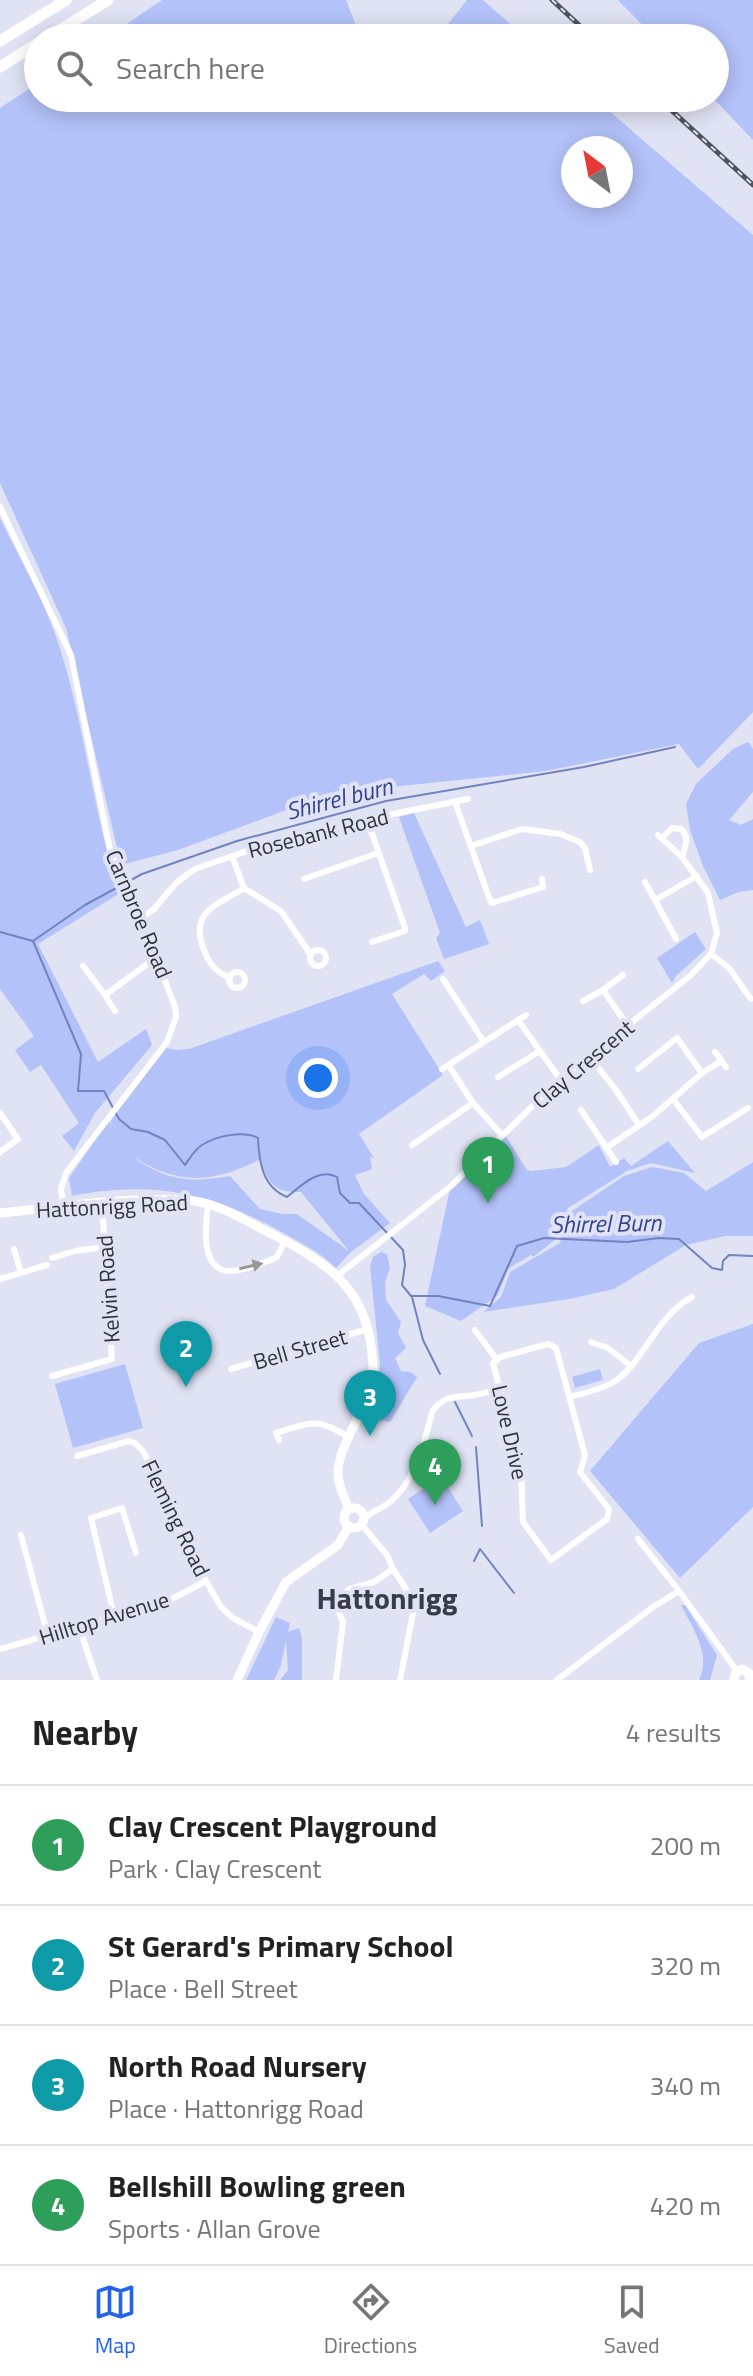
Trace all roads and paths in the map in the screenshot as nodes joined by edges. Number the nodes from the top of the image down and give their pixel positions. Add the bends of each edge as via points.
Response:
1 (66, 0) edge
2 (108, 0) edge
3 (27, 24) edge
4 (69, 24) edge
5 (24, 26) edge
6 (0, 41) edge
7 (24, 52) edge
8 (0, 67) edge
9 (0, 507) edge
10 (468, 799) dead end
11 (455, 802) junction
12 (367, 819) junction
13 (471, 846) junction
14 (378, 853) junction
15 (232, 856) junction
16 (682, 857) junction
17 (590, 870) dead end
18 (697, 876) junction
19 (304, 879) dead end
20 (542, 879) dead end
21 (645, 882) dead end
22 (244, 888) junction
23 (655, 900) junction
24 (141, 918) junction
25 (676, 939) dead end
26 (372, 942) dead end
27 (711, 954) junction
28 (311, 955) dead end
29 (157, 957) junction
30 (83, 966) dead end
31 (623, 975) dead end
32 (230, 978) dead end
33 (443, 979) dead end
34 (603, 990) junction
35 (105, 995) junction
36 (751, 999) dead end
37 (583, 1001) dead end
38 (115, 1011) dead end
39 (526, 1015) dead end
40 (518, 1020) junction
41 (628, 1026) junction
42 (484, 1042) junction
43 (540, 1051) junction
44 (715, 1052) dead end
45 (589, 1056) junction
46 (638, 1069) dead end
47 (702, 1073) junction
48 (498, 1077) dead end
49 (560, 1079) junction
50 (673, 1099) junction
51 (473, 1103) junction
52 (748, 1108) dead end
53 (581, 1110) dead end
54 (0, 1113) edge
55 (639, 1125) junction
56 (502, 1135) junction
57 (412, 1145) dead end
58 (606, 1148) junction
59 (0, 1152) edge
60 (616, 1162) dead end
61 (102, 1204) junction
62 (208, 1204) junction
63 (63, 1207) junction
64 (0, 1213) edge
65 (285, 1241) junction
66 (104, 1247) junction
67 (14, 1249) dead end
68 (52, 1258) dead end
69 (47, 1265) dead end
70 (21, 1273) junction
71 (337, 1276) junction
72 (0, 1279) edge
73 (692, 1297) dead end
74 (368, 1329) junction
75 (475, 1330) dead end
76 (591, 1342) dead end
77 (497, 1360) junction
78 (631, 1366) junction
79 (231, 1369) dead end
80 (52, 1376) dead end
81 (499, 1389) junction
82 (570, 1397) junction
83 (349, 1437) junction
84 (279, 1440) dead end
85 (77, 1456) dead end
86 (349, 1509) junction
87 (363, 1521) junction
88 (349, 1526) junction
89 (21, 1535) dead end
90 (638, 1539) dead end
91 (136, 1553) dead end
92 (393, 1569) junction
93 (206, 1581) junction
94 (679, 1591) junction
95 (114, 1615) junction
96 (79, 1627) junction
97 (259, 1632) junction
98 (48, 1636) junction
99 (0, 1649) edge
100 (744, 1673) edge
101 (97, 1680) edge
102 (237, 1680) edge
103 (336, 1680) edge
104 (400, 1680) edge
105 (557, 1680) edge

1 - 3 highway
2 - 4 highway
5 - 6 highway
7 - 8 highway
9 - 24 street, Carnbroe Road via 71,655 110,850
10 - 11 street, Rosebank Road
11 - 12 street, Rosebank Road
11 - 13 street
12 - 14 street
12 - 15 street, Rosebank Road
13 - 17 street via 522,829 560,834 585,848
13 - 20 street via 492,903 543,887
14 - 19 street
14 - 26 street via 405,931
15 - 22 street
15 - 24 street, Rosebank Road via 189,872
16 - 16 street via 660,837 675,827 684,831
16 - 18 street
18 - 23 street
18 - 27 street via 714,911 717,933
21 - 23 street
22 - 28 street via 281,911
22 - 32 street via 209,910 198,928 209,962
23 - 25 street
24 - 29 street, Carnbroe Road
27 - 36 street via 729,968
27 - 41 street, Clay Crescent
29 - 35 street
29 - 63 street, Carnbroe Road via 176,1017 167,1042 66,1173
30 - 35 street
31 - 34 street
33 - 42 street
34 - 37 street
34 - 41 street
35 - 38 street
39 - 40 street
40 - 42 street
40 - 43 street
41 - 45 street, Clay Crescent
42 - 51 street via 446,1067
43 - 48 street
43 - 49 street
44 - 47 street via 723,1064
45 - 49 street, Clay Crescent
45 - 55 street
46 - 47 street via 677,1038
47 - 50 street
49 - 56 street, Clay Crescent
50 - 52 street via 702,1137
50 - 55 street
51 - 56 street
51 - 57 street
53 - 58 street
54 - 59 street via 18,1139
55 - 58 street
56 - 71 street, Clay Crescent via 451,1186
58 - 60 street
61 - 62 street, Hattonrigg Road
61 - 63 street, Hattonrigg Road
61 - 66 street, Kelvin Road
62 - 65 street, Hattonrigg Road
62 -> 65 street via 205,1232 217,1266 228,1271 271,1260
63 - 64 street, Hattonrigg Road
65 - 71 street, Hattonrigg Road via 315,1256
66 - 68 street
66 - 80 street, Kelvin Road via 112,1359
67 - 70 street
69 - 70 street
70 - 72 street
71 - 74 street, Hattonrigg Road via 355,1296
73 - 78 street via 662,1322
74 - 79 street, Bell Street
74 - 83 street, Hattonrigg Road via 373,1368 365,1404
75 - 77 street, Love Drive
76 - 78 street
77 - 81 street, Love Drive via 493,1363
77 - 82 street, Love Drive via 553,1345
78 - 82 street via 611,1384
81 - 82 street, Love Drive via 521,1469 523,1522 551,1560 610,1514 580,1472 585,1455
81 - 87 street via 448,1396 440,1402 413,1476 392,1501
83 - 84 street via 326,1423 312,1423 276,1433
83 - 86 street, Hattonrigg Road via 337,1471
85 - 93 street, Fleming Road via 135,1443
86 - 87 street via 358,1508
86 - 88 street via 344,1518
87 - 88 street via 357,1528
87 - 92 street
88 - 97 street via 338,1545 286,1582
89 - 98 street
90 - 94 street
91 - 95 street via 122,1508 91,1518
92 - 103 street via 334,1600 343,1622
92 - 104 street via 416,1609
93 - 95 street, Hilltop Avenue via 168,1601
93 - 97 street, Fleming Road via 228,1614
94 - 100 street
94 - 105 street
95 - 96 street, Hilltop Avenue
96 - 98 street, Hilltop Avenue
96 - 101 street
97 - 102 street
98 - 99 street, Hilltop Avenue

